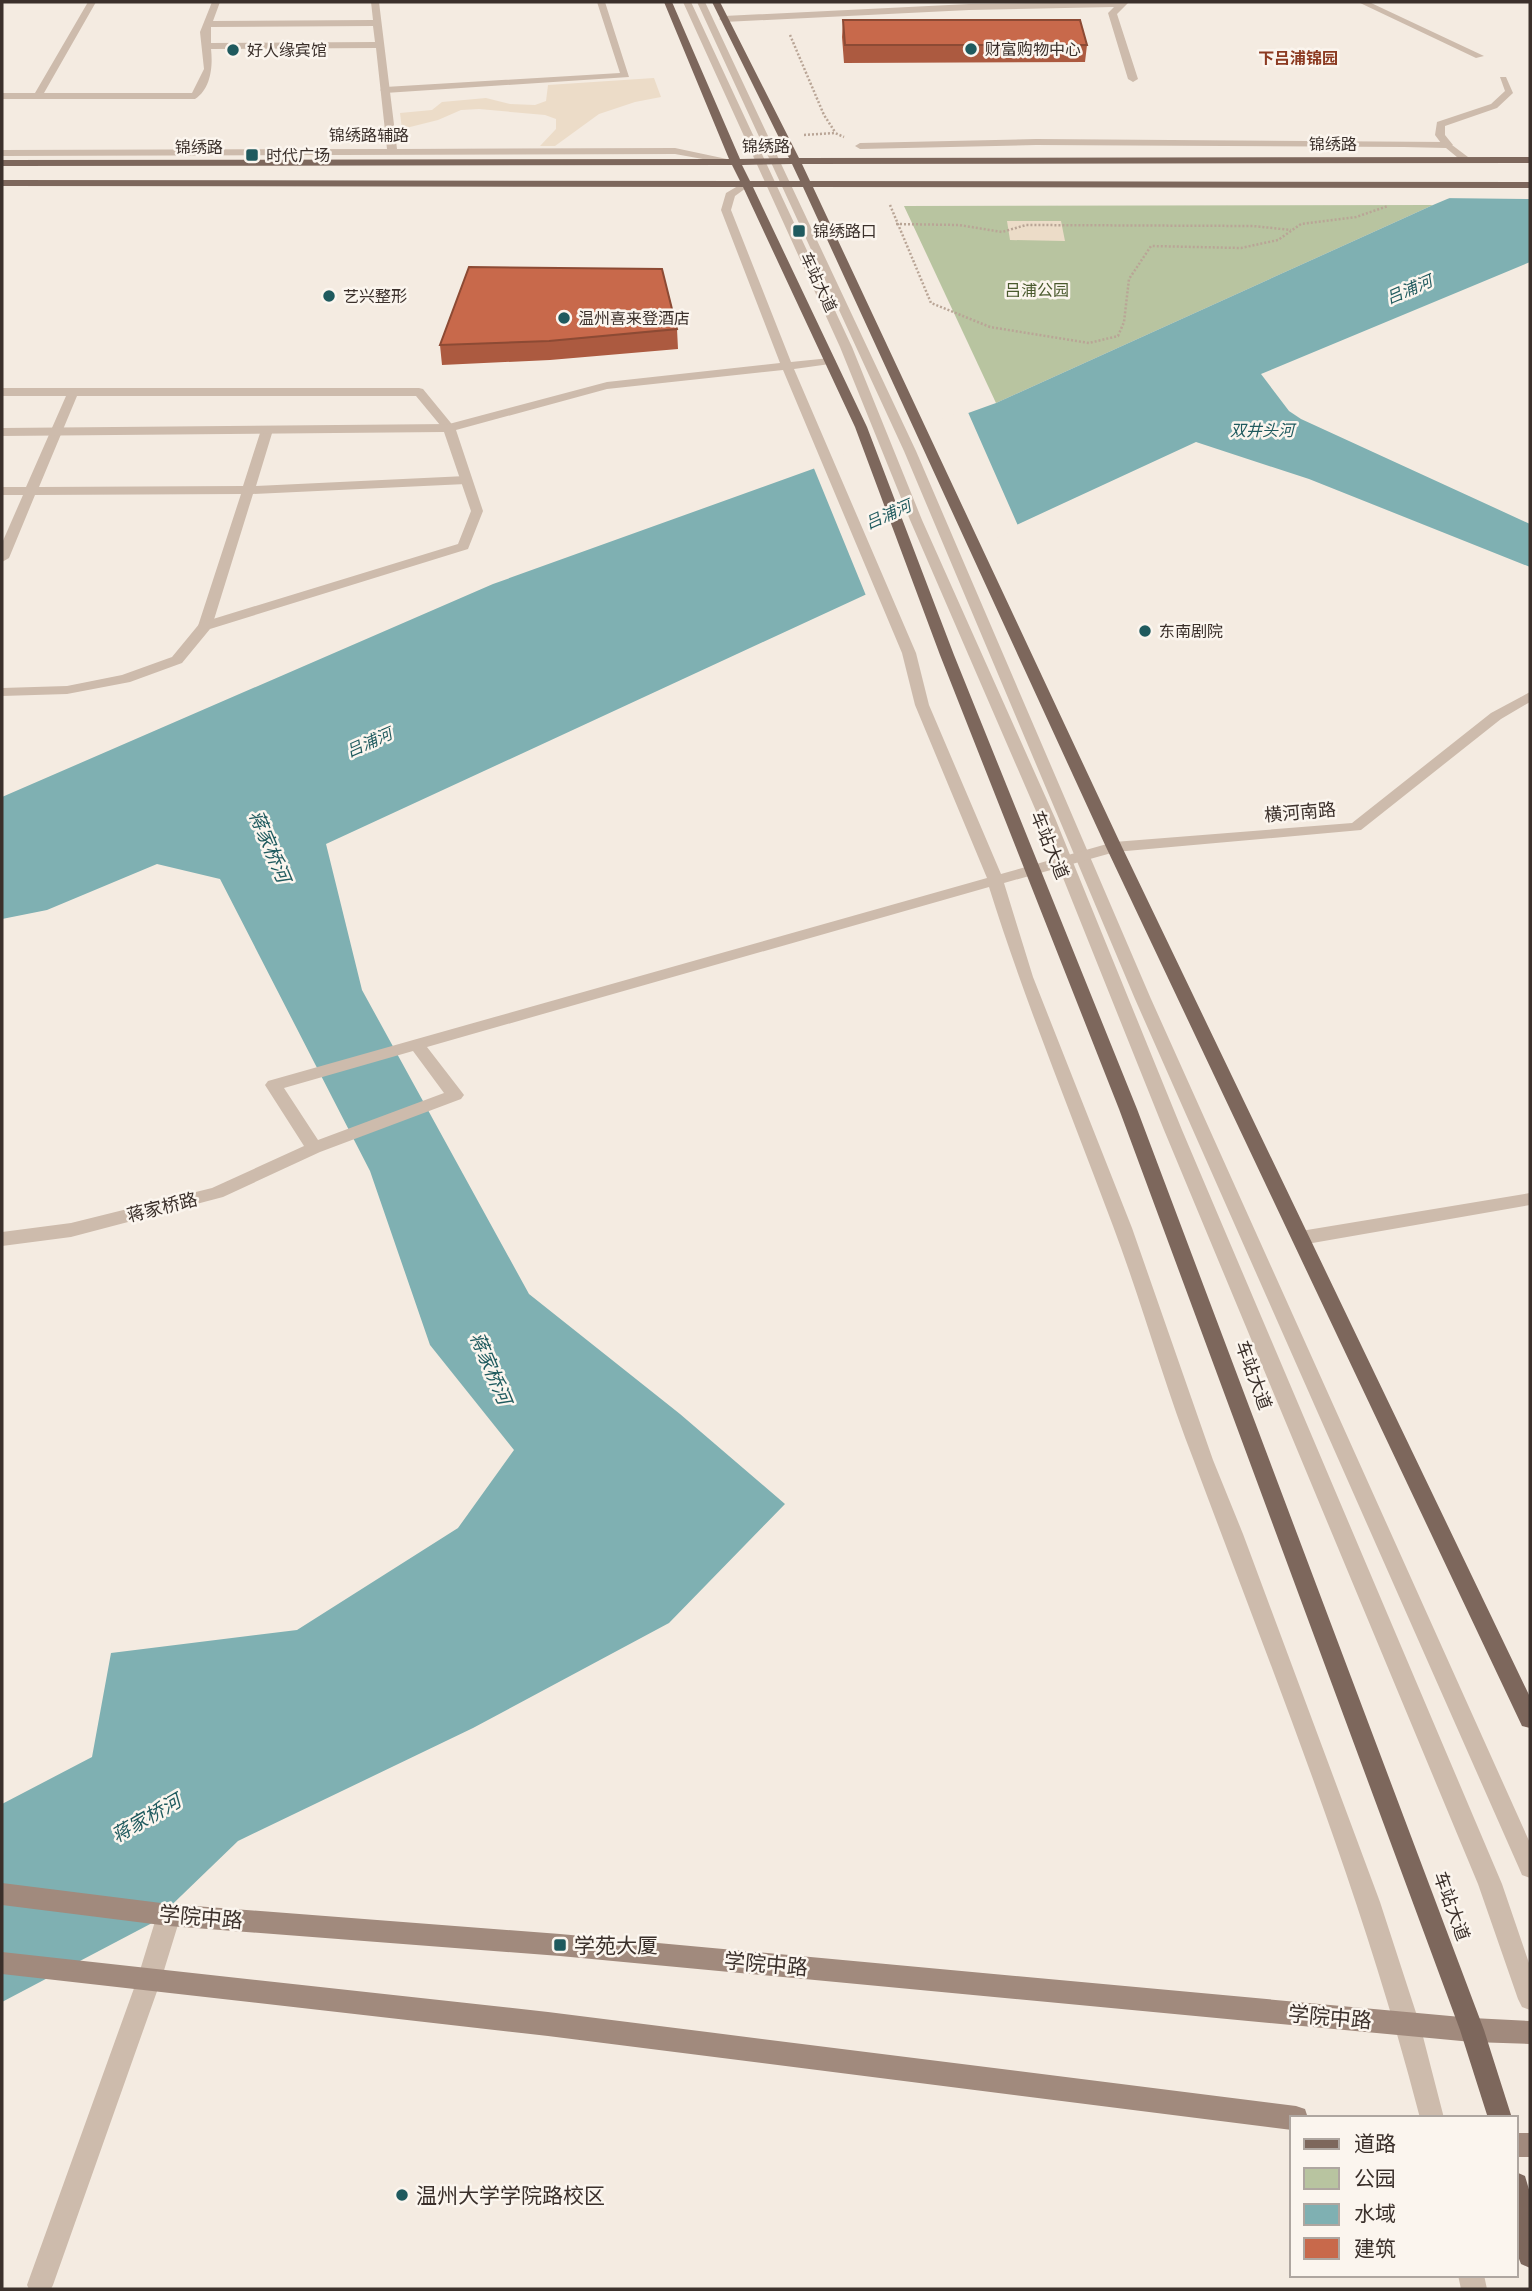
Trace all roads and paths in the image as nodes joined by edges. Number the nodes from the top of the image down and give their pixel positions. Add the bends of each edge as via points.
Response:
1 (92, 2) edge
2 (216, 2) edge
3 (375, 2) edge
4 (601, 2) edge
5 (668, 2) edge
6 (687, 2) edge
7 (701, 2) edge
8 (716, 2) edge
9 (1362, 2) edge
10 (1123, 3) edge
11 (967, 4) edge
12 (724, 19) junction
13 (378, 23) junction
14 (208, 24) junction
15 (786, 27) dead end
16 (380, 45) junction
17 (207, 46) junction
18 (1479, 56) dead end
19 (1133, 79) dead end
20 (1503, 79) dead end
21 (385, 90) junction
22 (2, 96) edge
23 (38, 96) junction
24 (835, 133) dead end
25 (1448, 145) junction
26 (860, 146) dead end
27 (392, 150) junction
28 (2, 153) edge
29 (1466, 160) junction
30 (1530, 160) edge
31 (736, 162) junction
32 (760, 162) junction
33 (776, 162) junction
34 (796, 162) junction
35 (2, 163) edge
36 (2, 183) edge
37 (748, 183) junction
38 (770, 183) junction
39 (784, 183) junction
40 (805, 183) junction
41 (1530, 185) edge
42 (888, 205) dead end
43 (1391, 205) dead end
44 (896, 224) junction
45 (1292, 230) junction
46 (830, 361) junction
47 (787, 366) junction
48 (2, 392) edge
49 (73, 392) junction
50 (449, 428) junction
51 (267, 430) junction
52 (56, 431) junction
53 (2, 432) edge
54 (467, 480) junction
55 (248, 490) junction
56 (2, 491) edge
57 (31, 491) junction
58 (2, 558) edge
59 (205, 626) junction
60 (2, 692) edge
61 (1530, 696) edge
62 (1114, 847) junction
63 (1083, 856) junction
64 (1064, 861) junction
65 (1034, 871) junction
66 (996, 882) junction
67 (416, 1044) junction
68 (314, 1148) junction
69 (1530, 1199) edge
70 (1301, 1238) junction
71 (2, 1239) edge
72 (1530, 1719) edge
73 (1530, 1868) edge
74 (2, 1894) edge
75 (169, 1915) junction
76 (2, 1963) edge
77 (149, 1980) junction
78 (1530, 1999) edge
79 (1408, 2025) junction
80 (1472, 2030) junction
81 (1530, 2034) edge
82 (1431, 2116) edge
83 (1499, 2116) edge
84 (1290, 2117) edge
85 (1518, 2195) edge
86 (1530, 2255) edge
87 (37, 2288) edge

1 - 23 street
2 - 14 street
3 - 13 street
4 - 21 street via 626,75
5 - 31 main road, 车站大道
6 - 32 street
7 - 33 street
8 - 12 main road, 车站大道
9 - 18 street
10 - 11 street
10 - 19 street via 1112,13
11 - 12 street
12 - 34 main road, 车站大道
13 - 14 street
13 - 16 street
14 - 17 street
15 - 24 path
16 - 17 street
16 - 21 street
17 - 23 street via 209,68 195,96
20 - 25 street via 1510,91 1494,106 1440,124 1440,135
21 - 27 street
22 - 23 street
25 - 26 street via 1036,142
25 - 29 street
27 - 28 street, 锦绣路辅路
27 - 31 street, 锦绣路辅路 via 675,151
29 - 30 main road, 锦绣路
29 - 34 main road, 锦绣路
31 - 32 main road, 锦绣路
31 - 35 main road, 锦绣路
31 - 37 main road, 车站大道
32 - 33 main road, 锦绣路
32 - 38 street
33 - 34 main road, 锦绣路
33 - 39 street
34 - 40 main road, 车站大道
36 - 37 main road
37 - 38 main road
37 - 46 main road, 车站大道
37 - 47 street via 730,195 725,206
38 - 39 main road
38 - 64 street via 846,347
39 - 40 main road
39 - 63 street via 910,451
40 - 41 main road
40 - 62 main road, 车站大道
42 - 44 path
43 - 45 path via 1356,217 1301,224
44 - 45 path via 959,225 1002,232 1026,225
44 - 45 path via 931,303 990,327 1089,343 1118,336 1129,279 1151,246 1241,248 1278,240
46 - 47 street
46 - 65 main road, 车站大道 via 861,427
47 - 50 street via 607,386
47 - 66 street via 909,653 922,705
48 - 49 street
49 - 50 street via 419,392
49 - 52 street
50 - 51 street
50 - 54 street
51 - 52 street
51 - 55 street
52 - 53 street
52 - 57 street
54 - 55 street
54 - 59 street via 477,511 463,546
55 - 57 street
55 - 59 street
56 - 57 street
57 - 58 street
59 - 60 street via 177,660 125,679 67,690
61 - 62 street, 横河南路 via 1496,716 1356,827
62 - 63 street, 横河南路
62 - 70 main road
63 - 64 street, 横河南路
63 - 73 street
64 - 65 street, 横河南路
64 - 78 street via 1490,1884
65 - 66 street, 横河南路
65 - 80 main road, 车站大道 via 1128,1109
66 - 67 street, 横河南路
66 - 79 street via 1025,977 1124,1228
67 - 68 street, 蒋家桥路 via 455,1095
67 - 68 street, 横河南路 via 274,1085
68 - 71 street, 蒋家桥路 via 216,1193 71,1230
69 - 70 street
70 - 72 main road
74 - 75 main road, 学院中路
75 - 77 street
75 - 79 main road, 学院中路 via 573,1946
76 - 77 main road
77 - 84 main road via 576,2027
77 - 87 street
79 - 80 main road, 学院中路
79 - 82 street
80 - 81 main road, 学院中路
80 - 83 main road, 车站大道
85 - 86 main road

